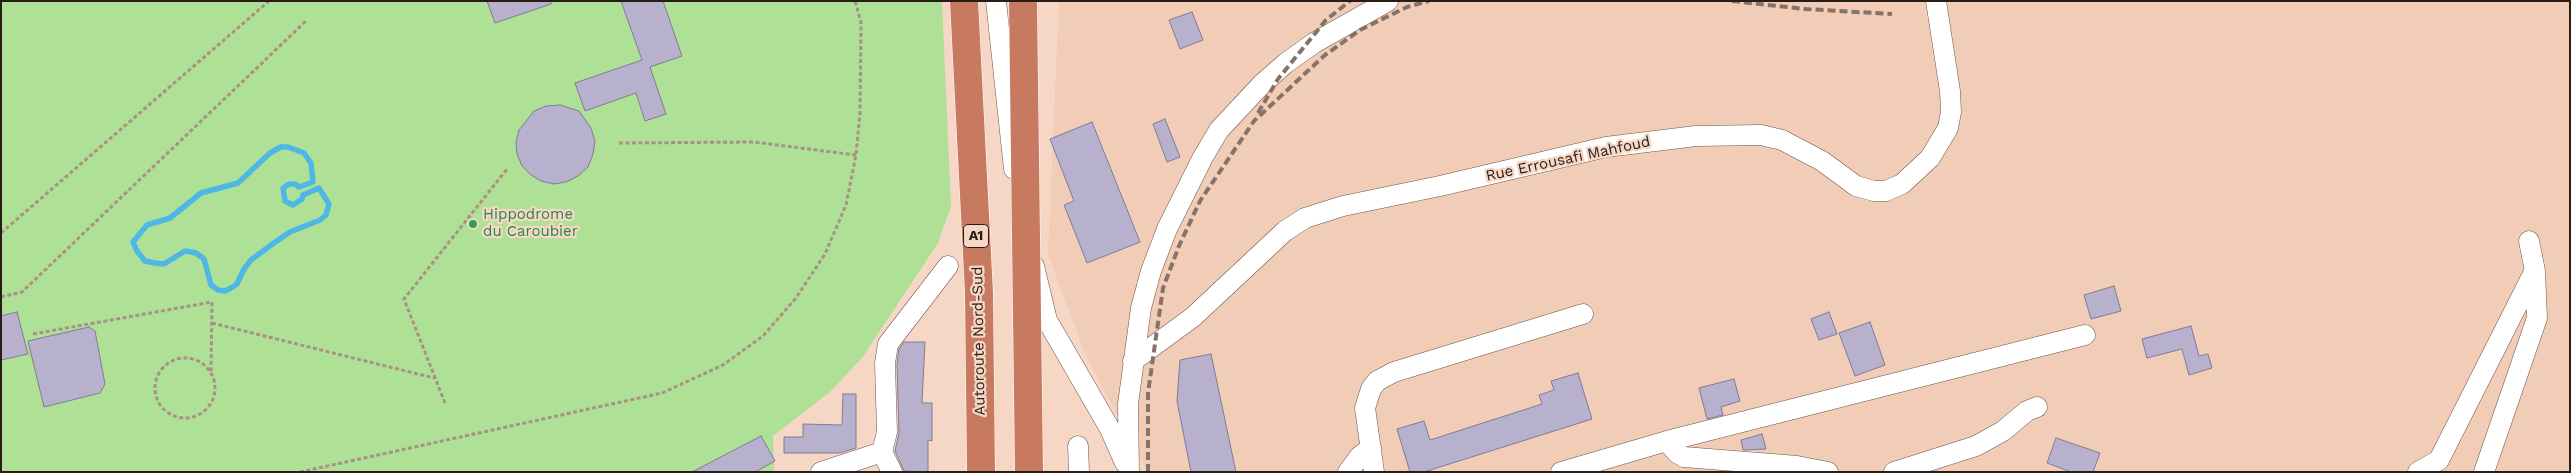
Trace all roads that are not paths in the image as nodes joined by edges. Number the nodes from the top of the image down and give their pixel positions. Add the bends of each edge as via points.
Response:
1 (964, 1) edge
2 (996, 1) edge
3 (1024, 1) edge
4 (1388, 1) edge
5 (1936, 1) edge
6 (2529, 241) dead end
7 (948, 266) dead end
8 (2535, 271) junction
9 (1583, 314) dead end
10 (2085, 336) dead end
11 (1133, 361) junction
12 (2037, 407) dead end
13 (1667, 441) junction
14 (1078, 446) dead end
15 (1371, 448) junction
16 (882, 452) junction
17 (821, 472) edge
18 (892, 472) edge
19 (981, 472) edge
20 (1029, 472) edge
21 (1079, 472) edge
22 (1129, 472) edge
23 (1348, 472) edge
24 (1374, 472) edge
25 (1561, 472) edge
26 (1828, 472) edge
27 (1894, 472) edge
28 (2418, 472) edge
29 (2484, 472) edge

1 - 19 highway, Autoroute Nord-Sud / A1 via 979,293
2 - 22 street via 1015,180 1047,320 1110,429
3 - 20 highway, bridge
4 - 11 street via 1314,43 1286,63 1219,130 1185,192 1151,271 1141,308
5 - 11 street, Rue Errousafi Mahfoud via 1951,112 1948,128 1930,158 1902,184 1886,191 1856,186 1822,161 1782,140 1761,135 1696,136 1606,147 1343,206 1305,218 1285,231 1193,317
6 - 8 street
7 - 16 street via 888,344 885,363 887,432
8 - 28 street via 2439,460
8 - 29 street via 2537,318
9 - 15 street via 1385,376 1370,389 1367,398
10 - 13 street
11 - 22 street via 1128,404
12 - 27 street via 1976,446
13 - 25 street
13 - 26 street via 1684,457 1797,466
14 - 21 street
15 - 23 street
15 - 24 street
16 - 17 street
16 - 18 street

